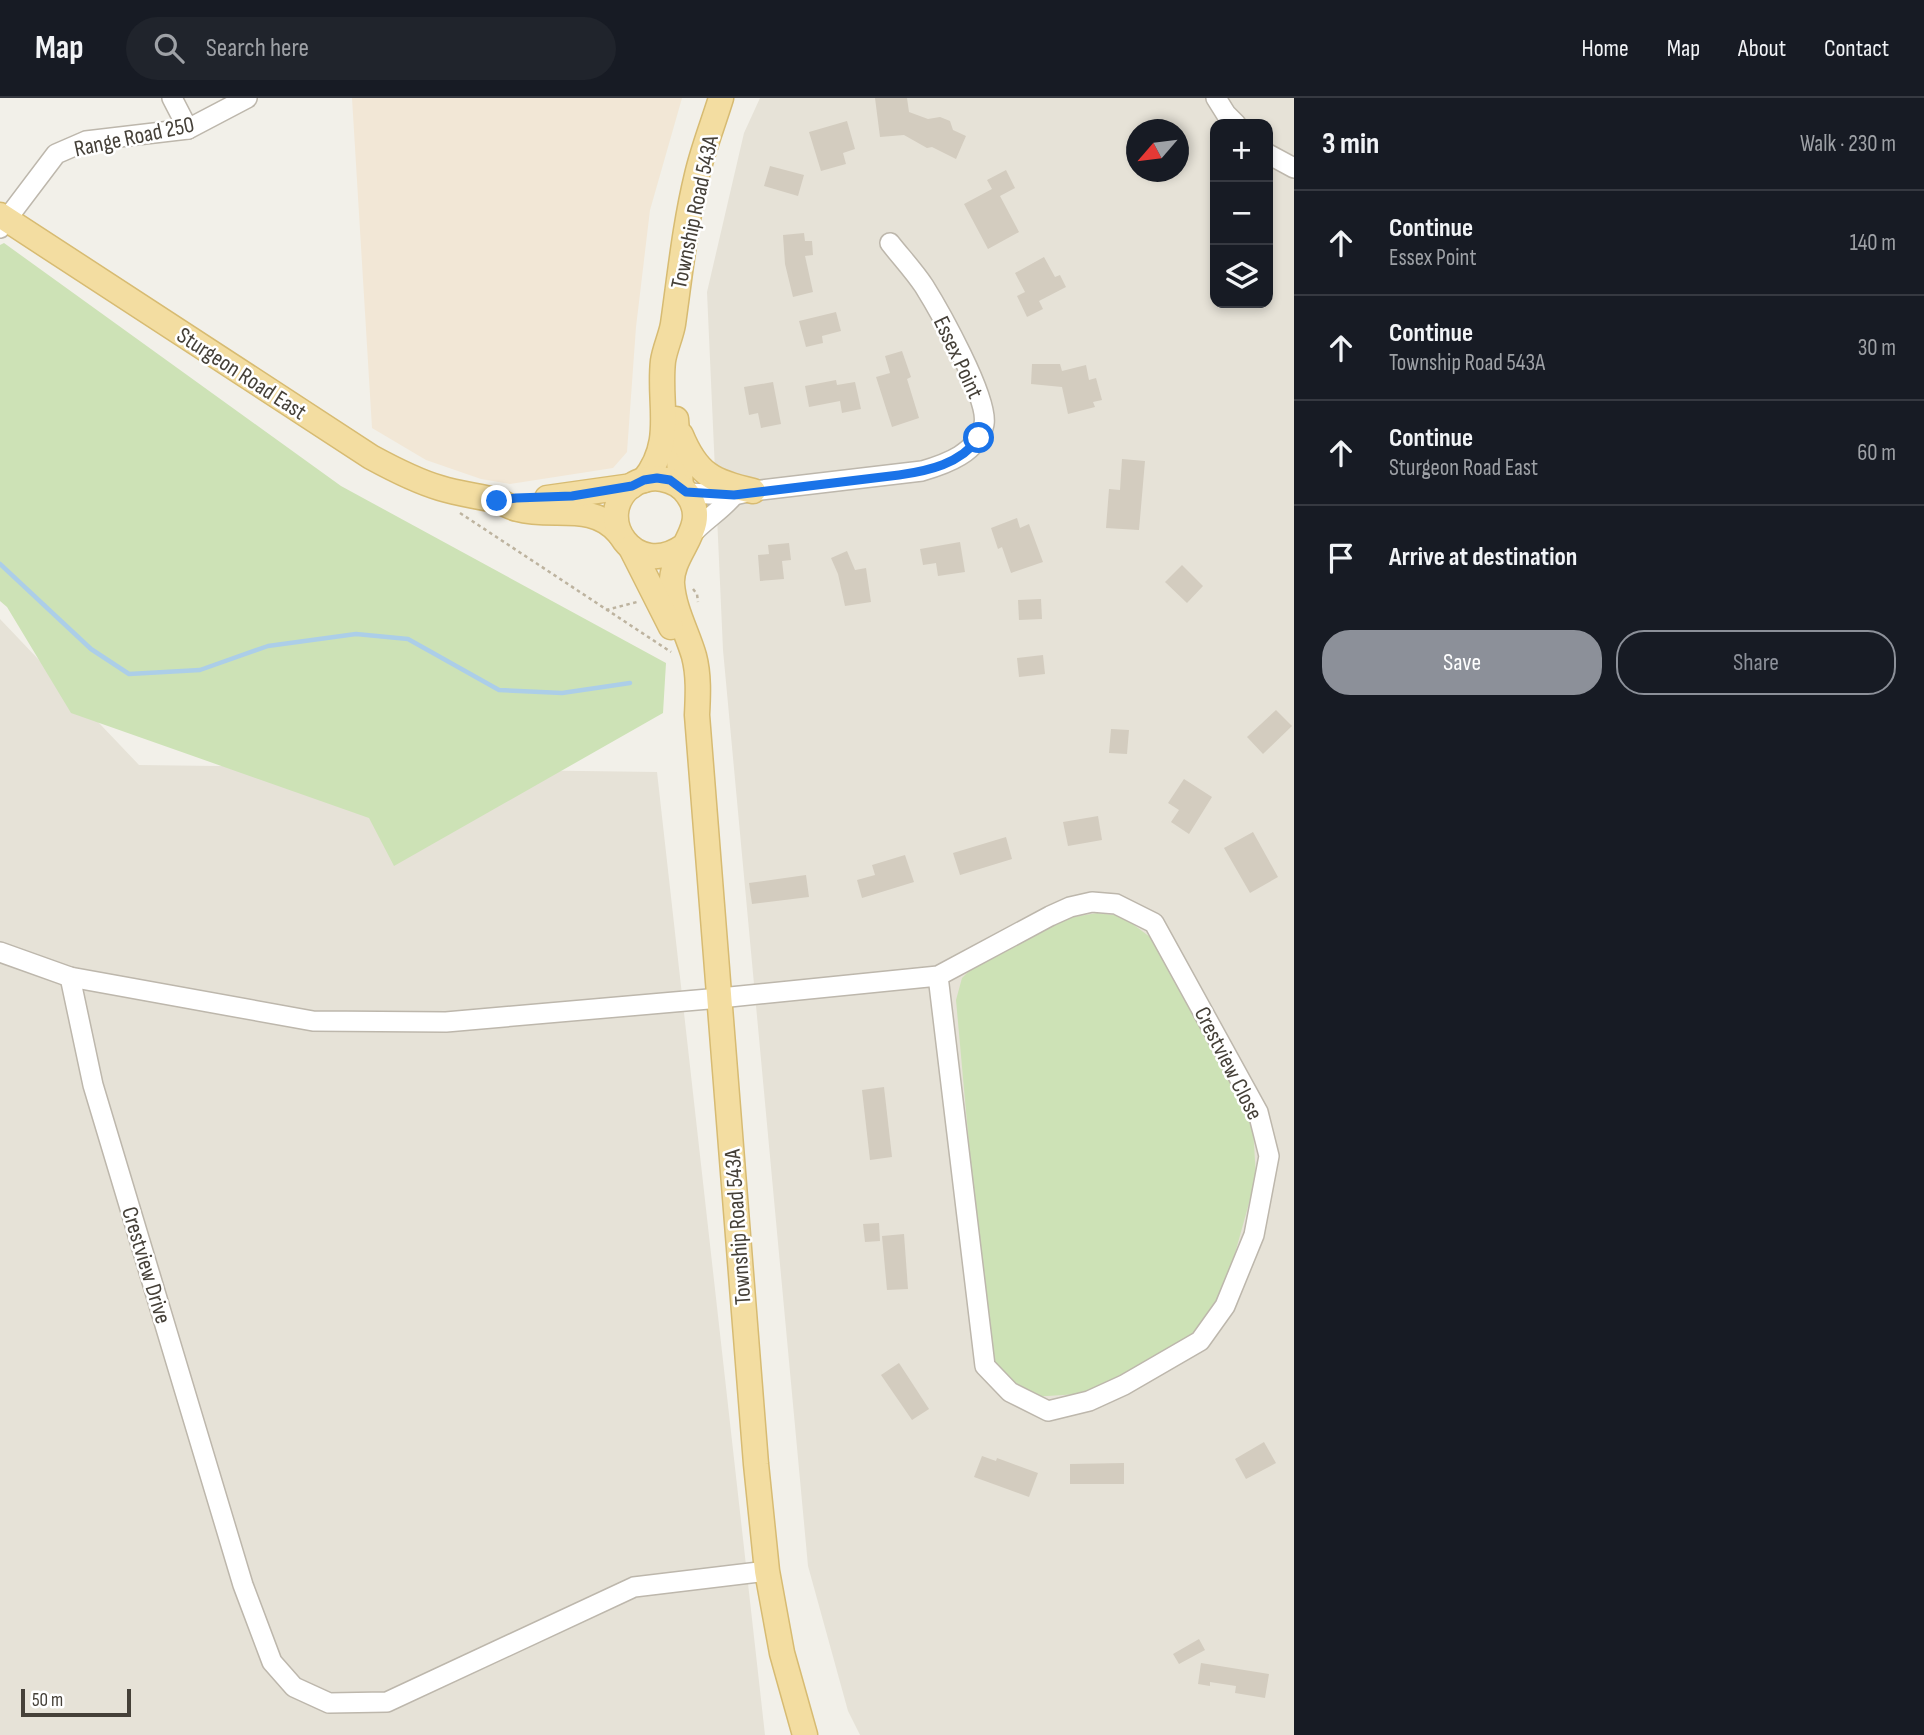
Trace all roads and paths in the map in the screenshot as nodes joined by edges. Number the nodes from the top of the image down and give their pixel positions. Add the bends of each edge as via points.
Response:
1 (172, 98) edge
2 (247, 98) edge
3 (721, 98) edge
4 (1216, 98) edge
5 (1231, 119) edge
6 (188, 129) junction
7 (1273, 157) edge
8 (1294, 169) edge
9 (3, 221) edge
10 (890, 243) dead end
11 (672, 327) junction
12 (676, 421) junction
13 (638, 483) junction
14 (684, 490) junction
15 (743, 493) junction
16 (497, 501) junction
17 (625, 540) junction
18 (687, 540) junction
19 (637, 601) dead end
20 (606, 610) dead end
21 (697, 715) junction
22 (0, 952) edge
23 (70, 976) junction
24 (938, 976) junction
25 (720, 998) junction
26 (767, 1571) junction
27 (805, 1735) edge

1 - 6 street
2 - 6 street, Range Road 250
3 - 11 main road, Township Road 543A via 697,175
4 - 5 street
6 - 9 street, Range Road 250 via 86,141 56,154
7 - 8 street
9 - 16 main road, Sturgeon Road East via 371,457 438,488
10 - 15 street, Essex Point via 923,284 964,362 984,410 979,438 947,464 922,471
11 - 12 main road, Township Road 543A
11 - 13 main road, Township Road 543A via 663,361 661,449 656,463
12 - 14 main road, Township Road 543A
12 - 15 main road via 706,475
13 - 14 main road via 657,478
13 - 16 main road, Sturgeon Road East via 572,496
13 - 17 main road, Township Road 543A via 617,507 616,520
14 - 15 street, Essex Point
14 - 18 main road, Township Road 543A via 695,509
15 - 18 street
16 - 17 main road, Sturgeon Road East via 518,510 594,516 611,523
17 - 18 main road via 648,556 661,557
17 - 21 main road, Township Road 543A via 667,618
18 - 21 main road, Township Road 543A via 672,574 676,606 695,663
19 - 20 path
21 - 25 main road, Township Road 543A
22 - 23 street
23 - 25 street via 313,1021 446,1022
23 - 26 street, Crestview Drive via 93,1085 243,1586 272,1662 294,1687 329,1703 387,1702 634,1587
24 - 24 street, Crestview Close via 985,1366 1010,1392 1048,1411 1090,1401 1200,1340 1225,1306 1254,1235 1269,1156 1258,1111 1154,923 1116,904 1092,902 1070,907
24 - 25 street, Crestview Close
25 - 26 main road, Township Road 543A
26 - 27 main road, Township Road 543A via 782,1653

